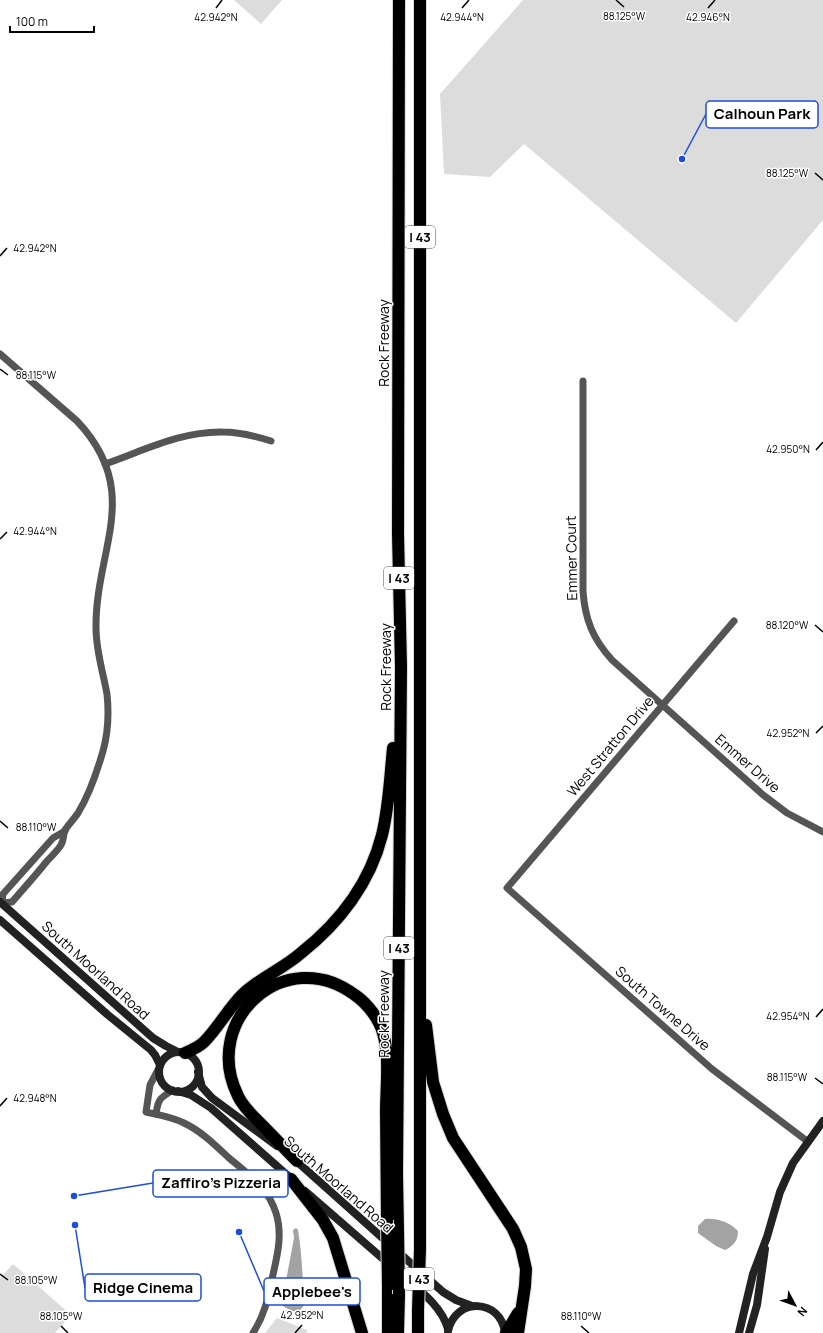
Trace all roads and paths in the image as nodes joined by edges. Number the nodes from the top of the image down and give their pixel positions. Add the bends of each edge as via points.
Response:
1 (399, 0) edge
2 (420, 0) edge
3 (0, 354) edge
4 (583, 381) dead end
5 (271, 440) dead end
6 (105, 464) junction
7 (734, 621) dead end
8 (400, 667) junction
9 (662, 705) junction
10 (65, 831) junction
11 (823, 832) edge
12 (507, 888) joint
13 (1, 904) edge
14 (0, 920) edge
15 (419, 938) junction
16 (182, 1053) junction
17 (160, 1066) junction
18 (198, 1072) junction
19 (176, 1091) junction
20 (156, 1114) junction
21 (823, 1121) edge
22 (807, 1141) junction
23 (297, 1161) junction
24 (291, 1179) junction
25 (767, 1236) junction
26 (523, 1301) junction
27 (472, 1306) junction
28 (448, 1331) edge
29 (253, 1333) edge
30 (362, 1333) edge
31 (388, 1333) edge
32 (398, 1333) edge
33 (418, 1333) edge
34 (506, 1333) edge
35 (518, 1333) edge
36 (739, 1333) edge
37 (749, 1333) edge

1 - 8 highway, Rock Freeway / I 43
2 - 15 highway, I 43
3 - 6 street via 81,426
4 - 9 street, Emmer Court via 583,591 586,613 592,632 605,652
5 - 6 street via 224,432 192,434
6 - 10 street via 111,483 113,504 98,598 96,629 107,701 107,732 90,789
7 - 9 street, West Stratton Drive
8 - 16 highway via 388,800 382,836 358,893 319,939 242,995 203,1043
8 - 32 highway, Rock Freeway / I 43, bridge
9 - 11 street, Emmer Drive via 776,805
9 - 12 street, West Stratton Drive
10 - 13 street via 53,838 3,894
10 - 13 street via 61,845 12,902
12 - 22 street, South Towne Drive via 712,1069
13 - 16 main road, South Moorland Road via 153,1038
14 - 17 main road, South Moorland Road via 150,1050
15 - 26 highway via 433,1082 453,1138 513,1229 521,1247 526,1269
15 - 33 highway, I 43, bridge
16 - 17 main road via 165,1057
16 - 18 main road via 195,1060
17 - 19 main road via 159,1074 163,1084
17 - 20 street via 150,1085 146,1112
18 - 19 main road via 190,1088
18 - 23 main road, South Moorland Road via 202,1087 212,1098
19 - 20 street via 157,1102
19 - 24 main road, South Moorland Road via 191,1095 211,1108
20 - 29 street via 183,1122 203,1135 253,1178 272,1203 278,1224 279,1245 267,1303
21 - 22 main road
22 - 25 main road via 792,1163
23 - 27 main road, South Moorland Road via 443,1292
23 - 31 highway, bridge via 238,1098 230,1080 229,1042 235,1022 246,1006 260,993 276,984 312,978 346,988 361,999 374,1014 383,1032 387,1050
24 - 28 main road, South Moorland Road via 434,1304 442,1314
24 - 30 highway via 324,1220 333,1238
25 - 36 main road via 753,1274
25 - 37 main road
26 - 34 highway
26 - 35 highway
27 - 28 main road via 456,1314 450,1321
27 - 34 main road, South Moorland Road via 484,1307 495,1313 501,1319

